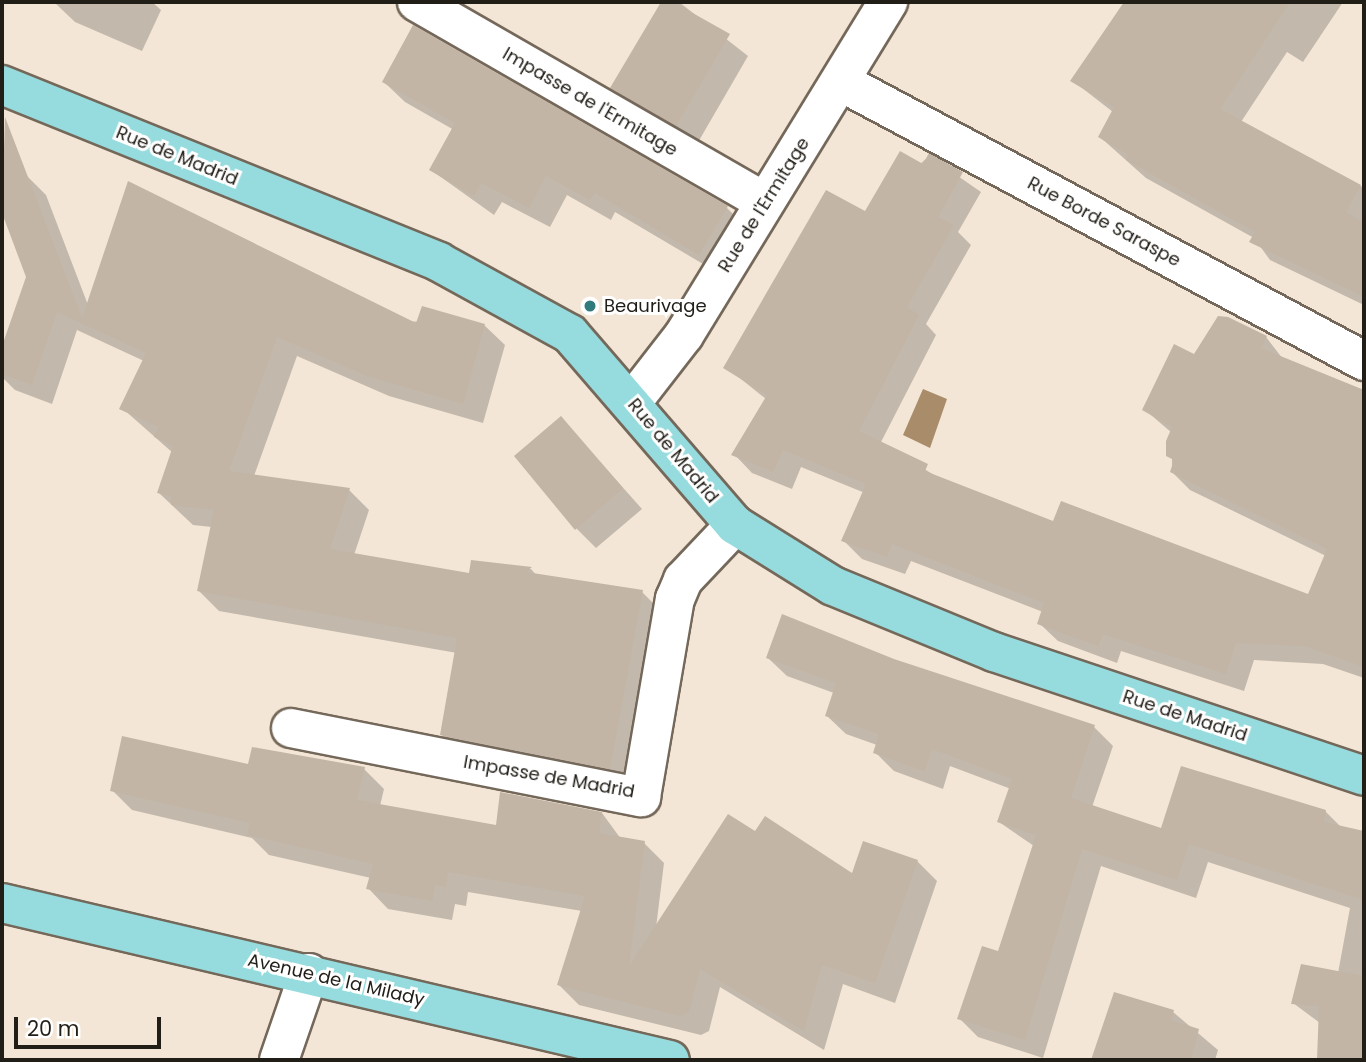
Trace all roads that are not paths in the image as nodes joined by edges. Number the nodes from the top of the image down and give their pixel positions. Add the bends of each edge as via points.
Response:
1 (417, 2) edge
2 (888, 2) edge
3 (843, 83) junction
4 (2, 85) edge
5 (763, 201) junction
6 (1364, 361) edge
7 (632, 402) junction
8 (735, 525) junction
9 (290, 728) dead end
10 (1364, 776) edge
11 (2, 903) edge
12 (309, 972) junction
13 (279, 1060) edge
14 (670, 1060) edge

1 - 5 street, Impasse de l'Ermitage
2 - 3 street, Rue de l'Ermitage
3 - 5 street, Rue de l'Ermitage
3 - 6 street, Rue Borde Saraspe
4 - 7 main road, Rue de Madrid via 439,262 570,334
5 - 7 street, Rue de l'Ermitage via 684,335
7 - 8 main road, Rue de Madrid
8 - 9 street, Impasse de Madrid via 683,580 675,599 641,797
8 - 10 main road, Rue de Madrid via 833,586 994,652
11 - 12 main road, Avenue de la Milady
12 - 13 street
12 - 14 main road, Avenue de la Milady

